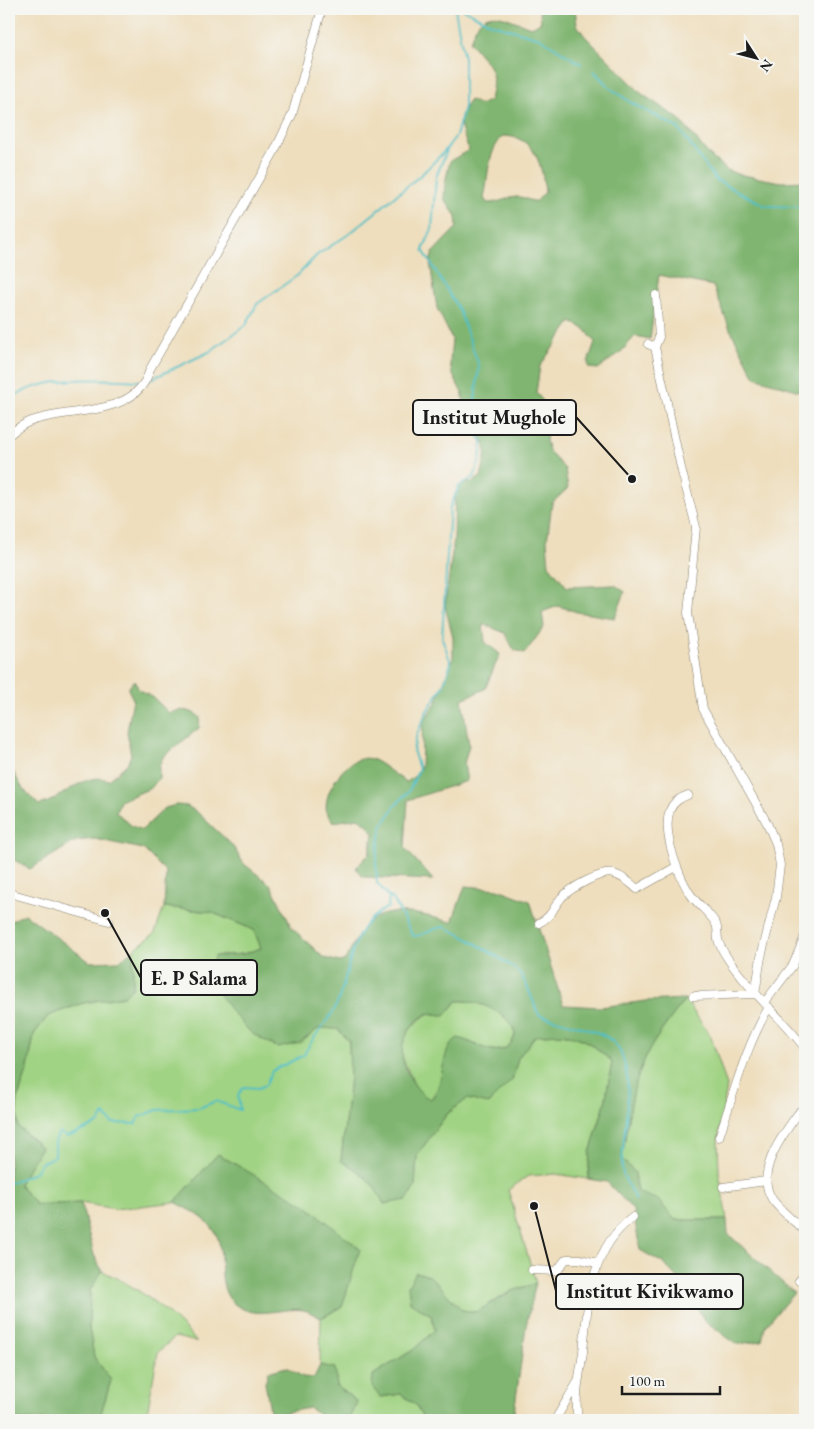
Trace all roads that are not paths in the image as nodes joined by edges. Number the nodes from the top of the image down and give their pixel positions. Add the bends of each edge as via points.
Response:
1 (322, 9) edge
2 (656, 295) dead end
3 (9, 435) edge
4 (688, 795) dead end
5 (676, 867) junction
6 (9, 892) edge
7 (109, 921) dead end
8 (539, 923) dead end
9 (805, 936) edge
10 (756, 994) junction
11 (693, 996) dead end
12 (767, 1005) junction
13 (805, 1048) edge
14 (800, 1111) dead end
15 (719, 1138) dead end
16 (766, 1181) junction
17 (723, 1187) dead end
18 (633, 1216) dead end
19 (805, 1231) edge
20 (597, 1263) junction
21 (532, 1270) dead end
22 (805, 1274) edge
23 (798, 1281) dead end
24 (577, 1383) junction
25 (555, 1420) edge
26 (578, 1420) edge

1 - 3 street via 285,130 252,195 154,362 147,382 137,393 109,406 29,422
2 - 10 street via 659,337 652,346 696,527 688,613 703,708 768,823 780,865
4 - 5 street via 677,800 668,823
5 - 8 street via 637,889 614,873 605,873 570,890 560,899 550,917
5 - 10 street via 690,895 717,925 718,941 728,959
6 - 7 street
9 - 12 street via 793,965
10 - 11 street
10 - 12 street
12 - 13 street
12 - 15 street via 744,1058
14 - 16 street via 774,1151
16 - 17 street
16 - 19 street via 772,1200
18 - 20 street via 619,1227
20 - 21 street via 566,1259 557,1271
20 - 24 street via 586,1309
22 - 23 street
24 - 25 street
24 - 26 street

